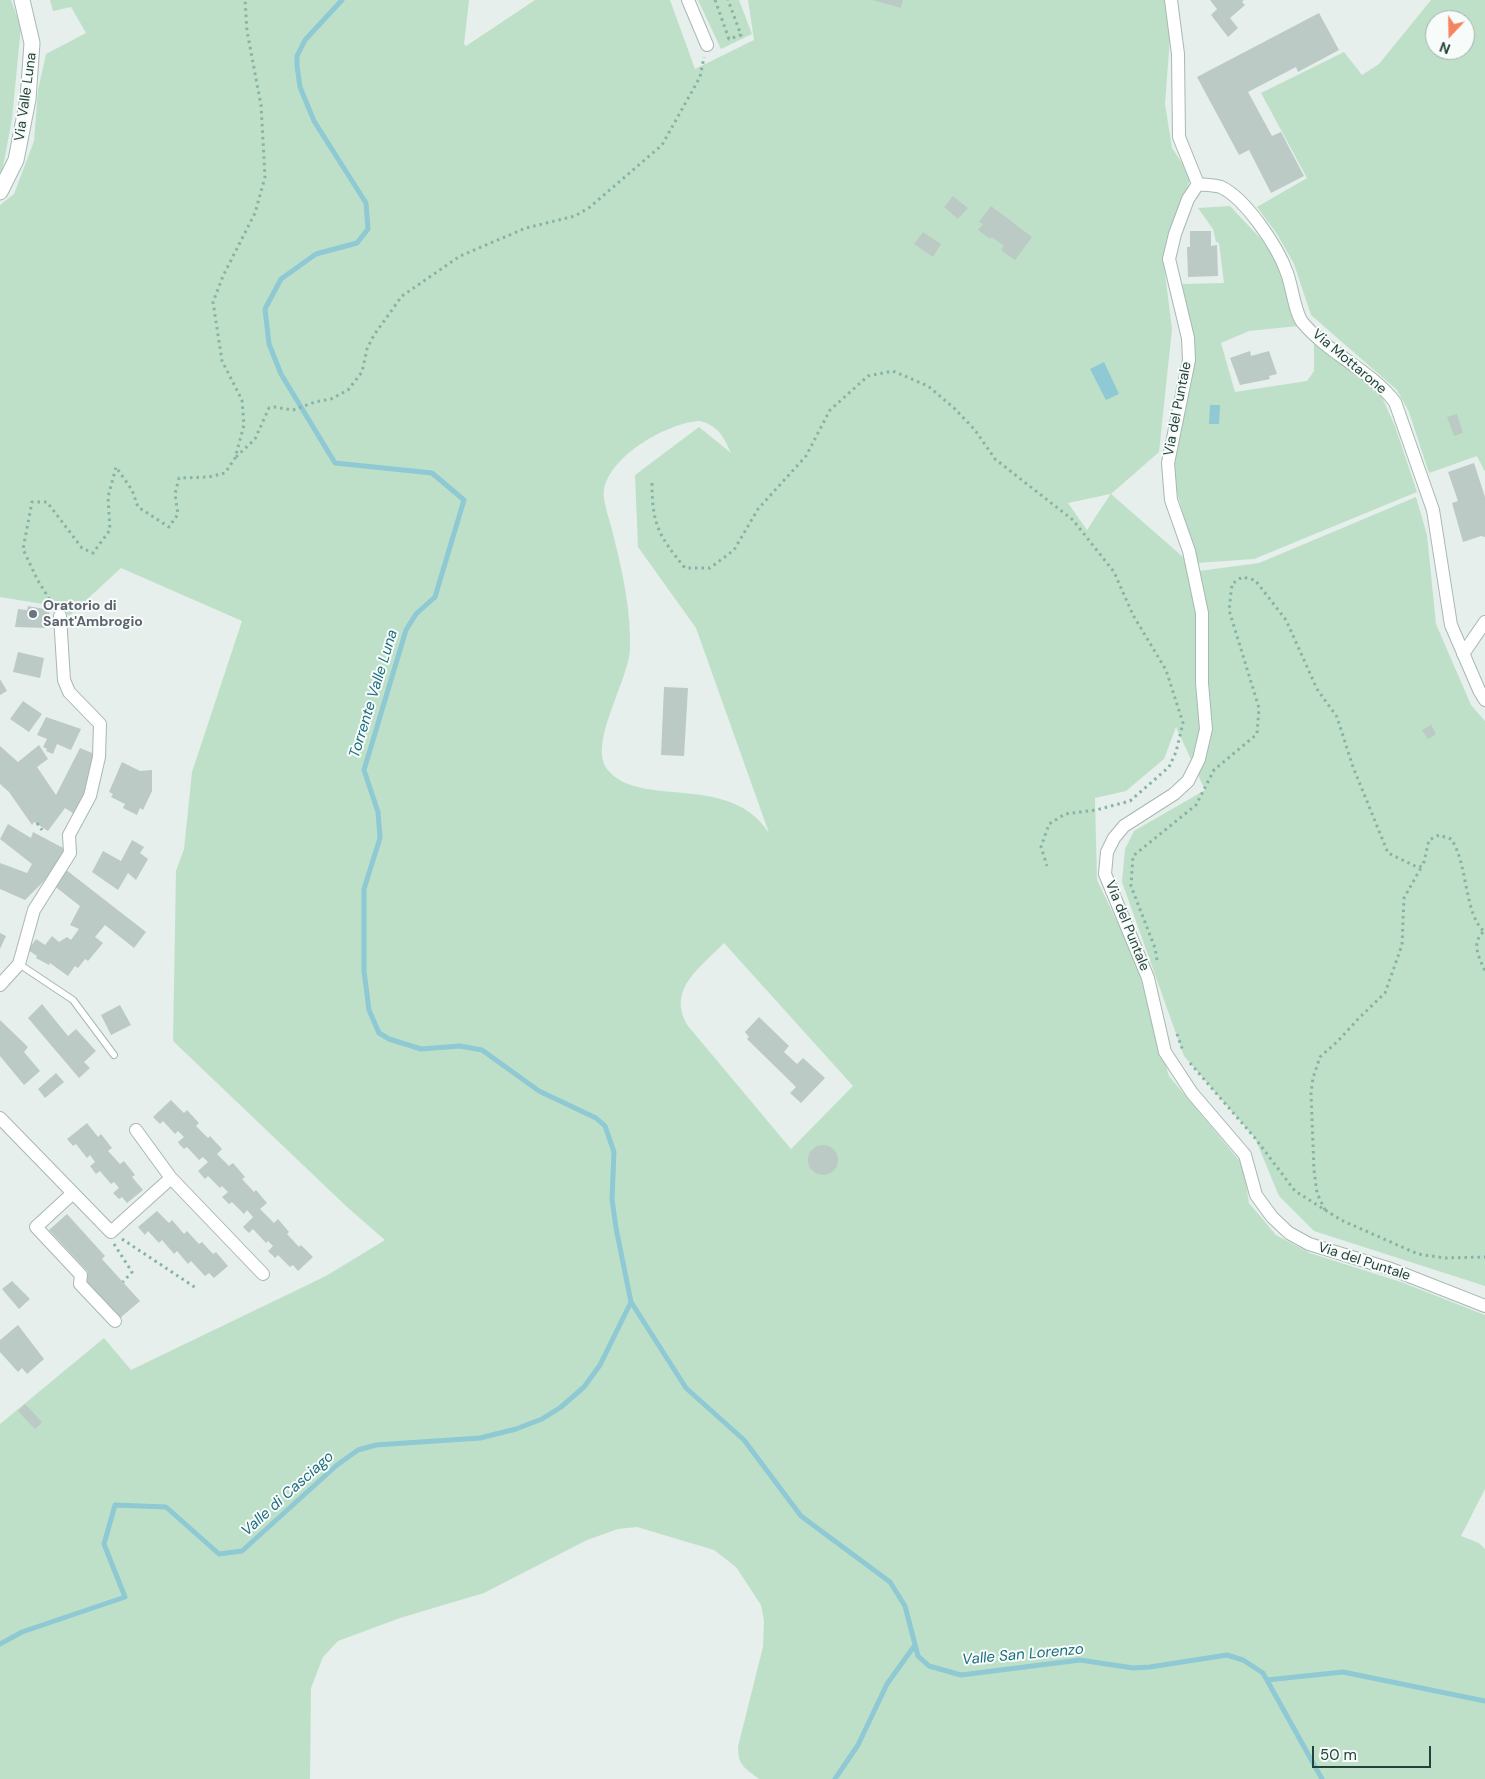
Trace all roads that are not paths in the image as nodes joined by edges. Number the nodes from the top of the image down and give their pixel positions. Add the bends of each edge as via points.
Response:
1 (22, 0) edge
2 (688, 0) edge
3 (1171, 0) edge
4 (708, 45) road end
5 (1198, 184) junction
6 (0, 192) edge
7 (60, 616) road end
8 (1485, 622) edge
9 (1463, 654) junction
10 (1485, 700) edge
11 (19, 964) junction
12 (0, 985) edge
13 (114, 1055) dead end
14 (0, 1118) edge
15 (136, 1130) dead end
16 (171, 1178) junction
17 (73, 1193) junction
18 (263, 1274) dead end
19 (1485, 1306) edge
20 (115, 1321) dead end

1 - 6 street, Via Valle Luna via 32,43 28,99 16,160
2 - 4 street
3 - 5 street via 1178,54 1179,137
5 - 9 street, Via Mottarone via 1220,187 1238,199 1268,238 1287,271 1302,322 1340,357 1385,389 1395,402 1433,510 1451,626
5 - 19 street, Via del Puntale via 1188,199 1169,259 1188,338 1189,360 1168,463 1171,500 1189,551 1202,613 1206,729 1200,759 1188,781 1174,794 1124,826 1107,852 1105,874 1148,978 1166,1052 1192,1093 1245,1155 1256,1195 1272,1217 1289,1233 1310,1244 1391,1269
7 - 11 street via 64,680 69,692 100,724 99,757 90,796 68,835 70,853 34,910
8 - 9 street
9 - 10 street, Via Mottarone
11 - 12 street
11 - 13 lane via 73,1000
14 - 17 street
15 - 16 street
16 - 17 street via 111,1232
16 - 18 street
17 - 20 street via 36,1227 81,1275 80,1284

